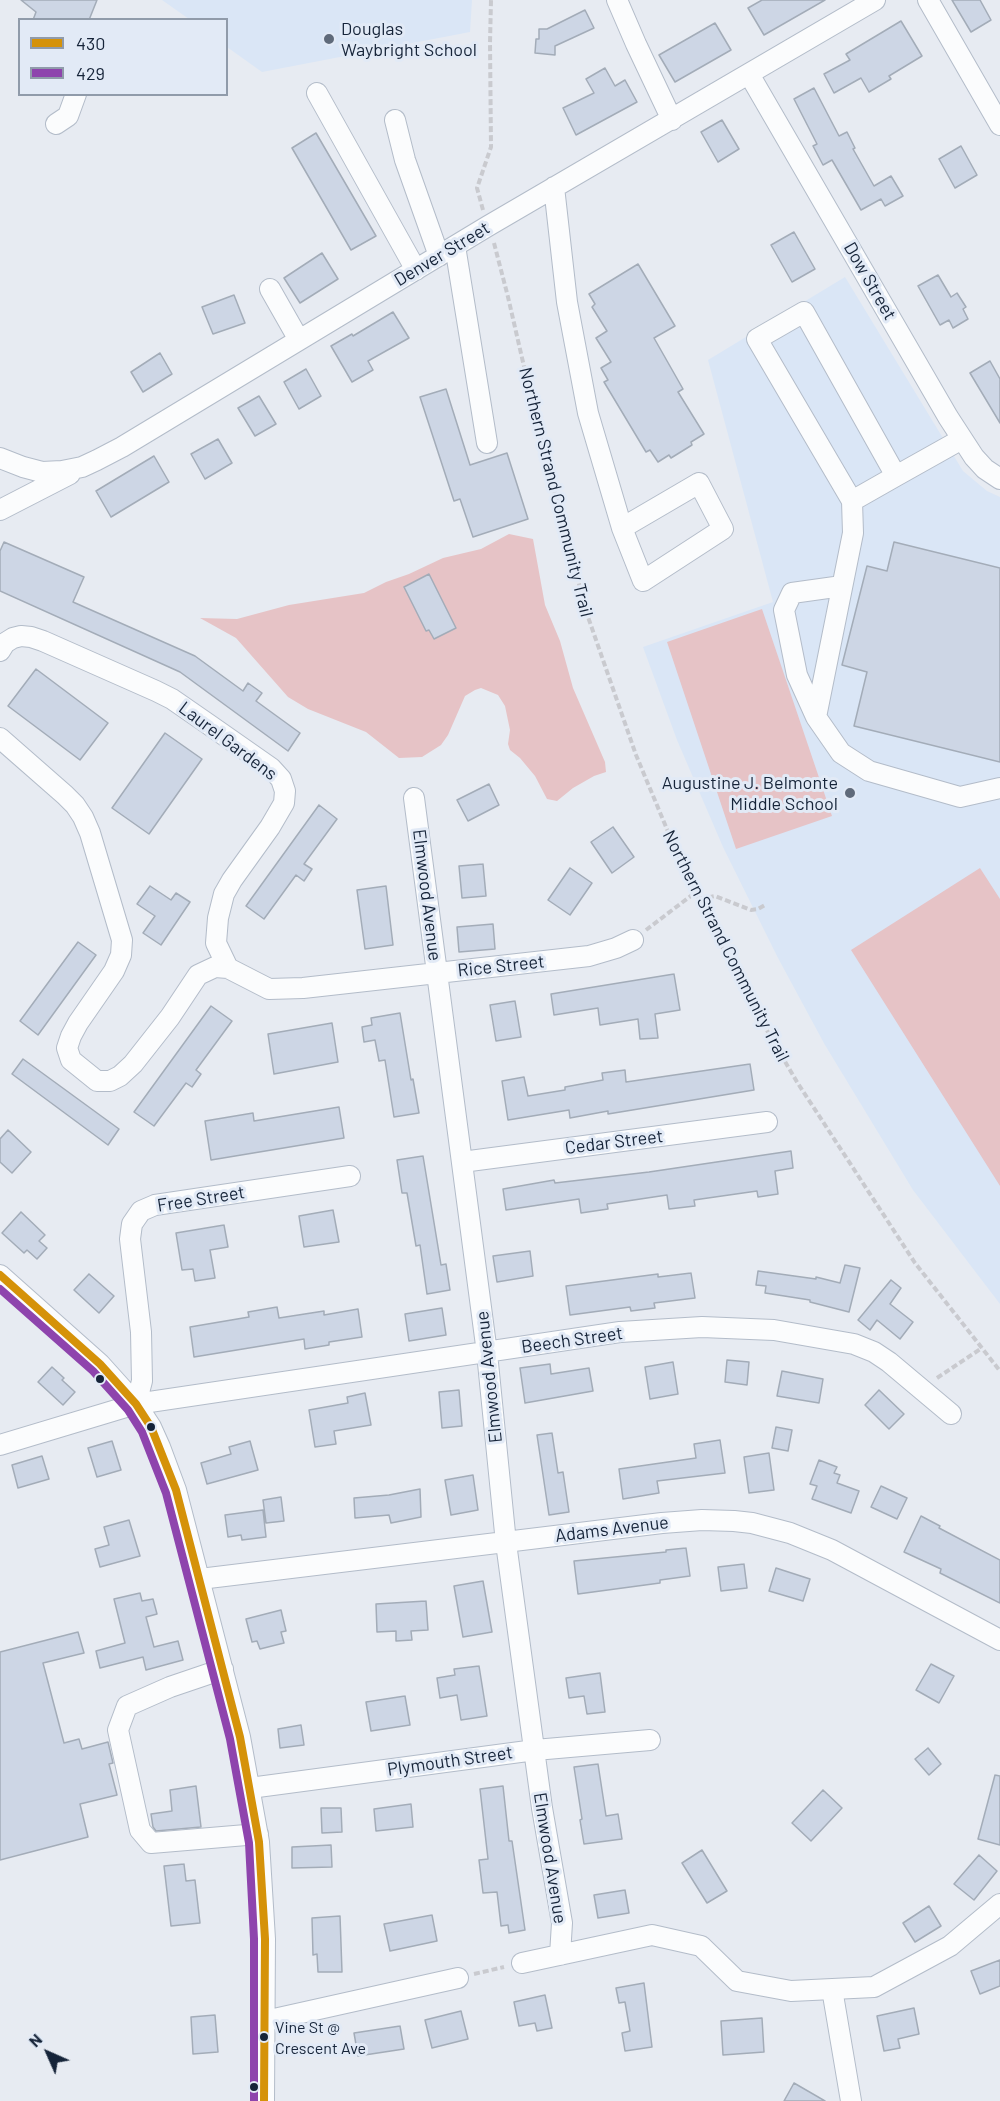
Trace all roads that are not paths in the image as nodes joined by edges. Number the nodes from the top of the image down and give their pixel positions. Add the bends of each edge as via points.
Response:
1 (617, 0) edge
2 (875, 0) edge
3 (928, 0) edge
4 (849, 7) edge
5 (749, 74) junction
6 (317, 93) dead end
7 (75, 96) edge
8 (395, 120) dead end
9 (672, 120) junction
10 (56, 124) dead end
11 (1000, 125) edge
12 (554, 187) junction
13 (447, 251) junction
14 (416, 270) junction
15 (270, 290) dead end
16 (299, 340) junction
17 (962, 439) junction
18 (487, 443) dead end
19 (0, 458) edge
20 (94, 461) junction
21 (896, 476) junction
22 (1000, 479) edge
23 (852, 501) junction
24 (0, 510) edge
25 (622, 528) junction
26 (842, 586) junction
27 (0, 651) edge
28 (816, 717) junction
29 (0, 738) edge
30 (1000, 788) edge
31 (414, 798) dead end
32 (633, 940) road end
33 (228, 968) junction
34 (437, 973) junction
35 (767, 1122) dead end
36 (462, 1162) junction
37 (350, 1176) dead end
38 (0, 1275) edge
39 (487, 1353) junction
40 (136, 1404) junction
41 (951, 1414) dead end
42 (0, 1445) edge
43 (506, 1543) junction
44 (200, 1579) junction
45 (1000, 1640) edge
46 (223, 1669) junction
47 (650, 1740) dead end
48 (535, 1750) junction
49 (250, 1788) junction
50 (258, 1834) junction
51 (1000, 1904) edge
52 (560, 1955) junction
53 (522, 1963) road end
54 (458, 1978) road end
55 (832, 1989) junction
56 (265, 2020) junction
57 (264, 2101) edge
58 (851, 2101) edge

1 - 9 street
2 - 4 street, Denver Street
3 - 11 street
4 - 5 street, Denver Street
5 - 9 street, Denver Street
5 - 17 street, Dow Street
6 - 14 street
7 - 10 street via 68,116
8 - 13 street via 410,175
9 - 12 street, Denver Street
12 - 13 street, Denver Street
12 - 25 street via 567,302 588,413
13 - 14 street, Denver Street
13 - 18 street
14 - 16 street, Denver Street
15 - 16 street
16 - 20 street, Denver Street
17 - 21 street
17 - 22 street, Dow Street via 985,469
19 - 20 street, Denver Street via 42,472 82,467
20 - 24 street
21 - 23 street
21 - 23 street via 804,312 757,339
23 - 26 street via 853,533
25 - 25 street via 643,581 723,529 699,483
26 - 28 street
26 - 28 street via 792,593 784,609 797,675
27 - 33 street, Laurel Gardens via 13,638 31,637 156,691 271,768 281,779 284,803 232,880 220,907 216,943
28 - 30 street via 841,753 869,771 960,797
29 - 33 street via 65,795 83,817 122,940 121,956 114,971 71,1036 67,1048 71,1060 97,1081 120,1076 198,975 215,967
31 - 34 street, Elmwood Avenue
32 - 34 street, Rice Street via 589,956
33 - 34 street, Rice Street via 269,989 283,990
34 - 36 street, Elmwood Avenue
35 - 36 street, Cedar Street
36 - 39 street, Elmwood Avenue
37 - 40 street, Free Street via 155,1205 141,1211 132,1224 130,1239 141,1332 142,1381
38 - 40 street via 100,1364
39 - 40 street, Beech Street
39 - 41 street, Beech Street via 620,1332 702,1327 774,1330 865,1348 889,1362
39 - 43 street, Elmwood Avenue
40 - 42 street, Beech Street
40 - 44 street via 152,1427 176,1490
43 - 44 street, Adams Avenue
43 - 45 street, Adams Avenue via 684,1521 752,1523 832,1550
43 - 48 street, Elmwood Avenue
44 - 46 street
46 - 49 street
46 - 50 street via 127,1706 118,1730 140,1830 151,1844
47 - 48 street, Plymouth Street
48 - 49 street, Plymouth Street
48 - 52 street, Elmwood Avenue via 562,1923
49 - 50 street
50 - 56 street via 264,1905
51 - 55 street via 950,1946 874,1987
52 - 53 street
52 - 55 street via 652,1935 701,1946 737,1981 791,1991
54 - 56 street
55 - 58 street
56 - 57 street

